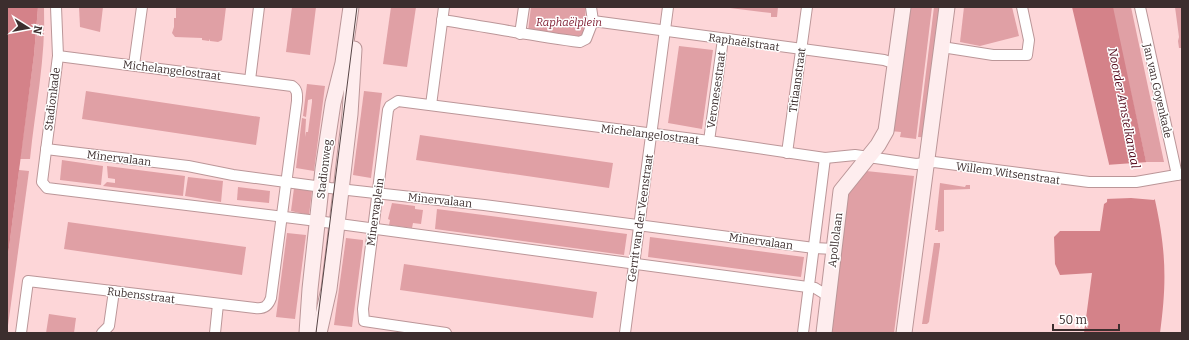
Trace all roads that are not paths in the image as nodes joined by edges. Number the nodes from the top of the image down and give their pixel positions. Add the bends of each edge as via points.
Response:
1 (56, 7) edge
2 (142, 7) edge
3 (259, 7) edge
4 (351, 7) edge
5 (360, 7) edge
6 (444, 7) edge
7 (524, 7) edge
8 (592, 7) edge
9 (668, 7) edge
10 (807, 7) edge
11 (903, 7) edge
12 (947, 7) edge
13 (1022, 7) edge
14 (1140, 7) edge
15 (442, 20) junction
16 (593, 22) junction
17 (665, 31) junction
18 (520, 34) junction
19 (723, 39) junction
20 (942, 47) junction
21 (801, 50) junction
22 (58, 56) junction
23 (896, 64) junction
24 (134, 65) junction
25 (250, 80) junction
26 (431, 105) junction
27 (651, 134) junction
28 (709, 141) junction
29 (46, 149) junction
30 (788, 153) junction
31 (868, 157) junction
32 (825, 158) junction
33 (927, 162) junction
34 (1179, 175) edge
35 (286, 182) junction
36 (321, 186) junction
37 (340, 189) junction
38 (378, 193) junction
39 (282, 217) junction
40 (317, 221) junction
41 (337, 224) junction
42 (638, 226) junction
43 (373, 229) junction
44 (814, 248) junction
45 (834, 249) junction
46 (633, 265) junction
47 (809, 287) junction
48 (114, 291) junction
49 (828, 296) junction
50 (218, 304) junction
51 (402, 330) edge
52 (109, 331) edge
53 (21, 333) edge
54 (215, 333) edge
55 (307, 333) edge
56 (319, 333) edge
57 (446, 333) edge
58 (625, 333) edge
59 (803, 333) edge
60 (824, 333) edge
61 (904, 333) edge

1 - 22 street, Stadionkade
2 - 24 street
3 - 25 street
4 - 36 street, Stadionweg
5 - 37 street, Stadionweg
6 - 15 street
7 - 18 street
8 - 16 street
9 - 17 street, Gerrit van der Veenstraat
10 - 21 street, Titiaanstraat
11 - 23 street, Apollolaan
12 - 20 street
13 - 20 street via 1029,40 1027,56 993,55
14 - 34 street, Jan van Goyenkade
15 - 18 street via 506,29
15 - 26 street
16 - 17 street, Raphaëlstraat
16 - 18 street via 586,39 580,42
17 - 19 street, Raphaëlstraat
17 - 27 street, Gerrit van der Veenstraat
19 - 21 street, Raphaëlstraat
19 - 28 street, Veronesestraat
20 - 33 street
21 - 23 street, Raphaëlstraat via 884,60
21 - 30 street, Titiaanstraat
22 - 24 street, Michelangelostraat
22 - 29 street, Stadionkade
23 - 31 street, Apollolaan via 886,131
24 - 25 street, Michelangelostraat
25 - 35 street, Michelangelostraat via 287,85 295,88 297,93
26 - 27 street, Michelangelostraat
26 - 38 street, Minervaplein via 398,101 390,106
27 - 28 street, Michelangelostraat
27 - 42 street, Gerrit van der Veenstraat
28 - 30 street, Michelangelostraat
29 - 35 street, Minervalaan via 188,166
29 - 39 street, Stadionkade via 42,182 47,188
30 - 32 street, Michelangelostraat
31 - 32 street, Michelangelostraat via 855,155
31 - 33 street via 916,164
31 - 45 street, Apollolaan via 841,191
32 - 44 street, Apollolaan
33 - 34 street, Willem Witsenstraat via 1089,182 1153,180
33 - 61 street
35 - 36 street, Minervalaan
35 - 39 street
36 - 37 street, Minervalaan
36 - 40 street, Stadionweg
37 - 38 street, Minervalaan
37 - 41 street, Stadionweg
38 - 42 street, Minervalaan
38 - 43 street, Minervaplein
39 - 40 street
39 - 50 street, Rubensstraat via 270,301 264,308
40 - 41 street
40 - 55 street, Stadionweg
41 - 43 street
41 - 56 street, Stadionweg via 329,289
42 - 44 street, Minervalaan
42 - 46 street, Gerrit van der Veenstraat
43 - 46 street
43 - 51 street, Minervaplein via 363,309 364,321
44 - 45 street, Minervalaan
44 - 47 street, Apollolaan
45 - 49 street, Apollolaan
46 - 47 street
46 - 58 street, Gerrit van der Veenstraat
47 - 49 street
47 - 59 street, Apollolaan
48 - 50 street, Rubensstraat
48 - 52 street
48 - 53 street, Rubensstraat via 28,281
49 - 60 street, Apollolaan
50 - 54 street
51 - 57 street

